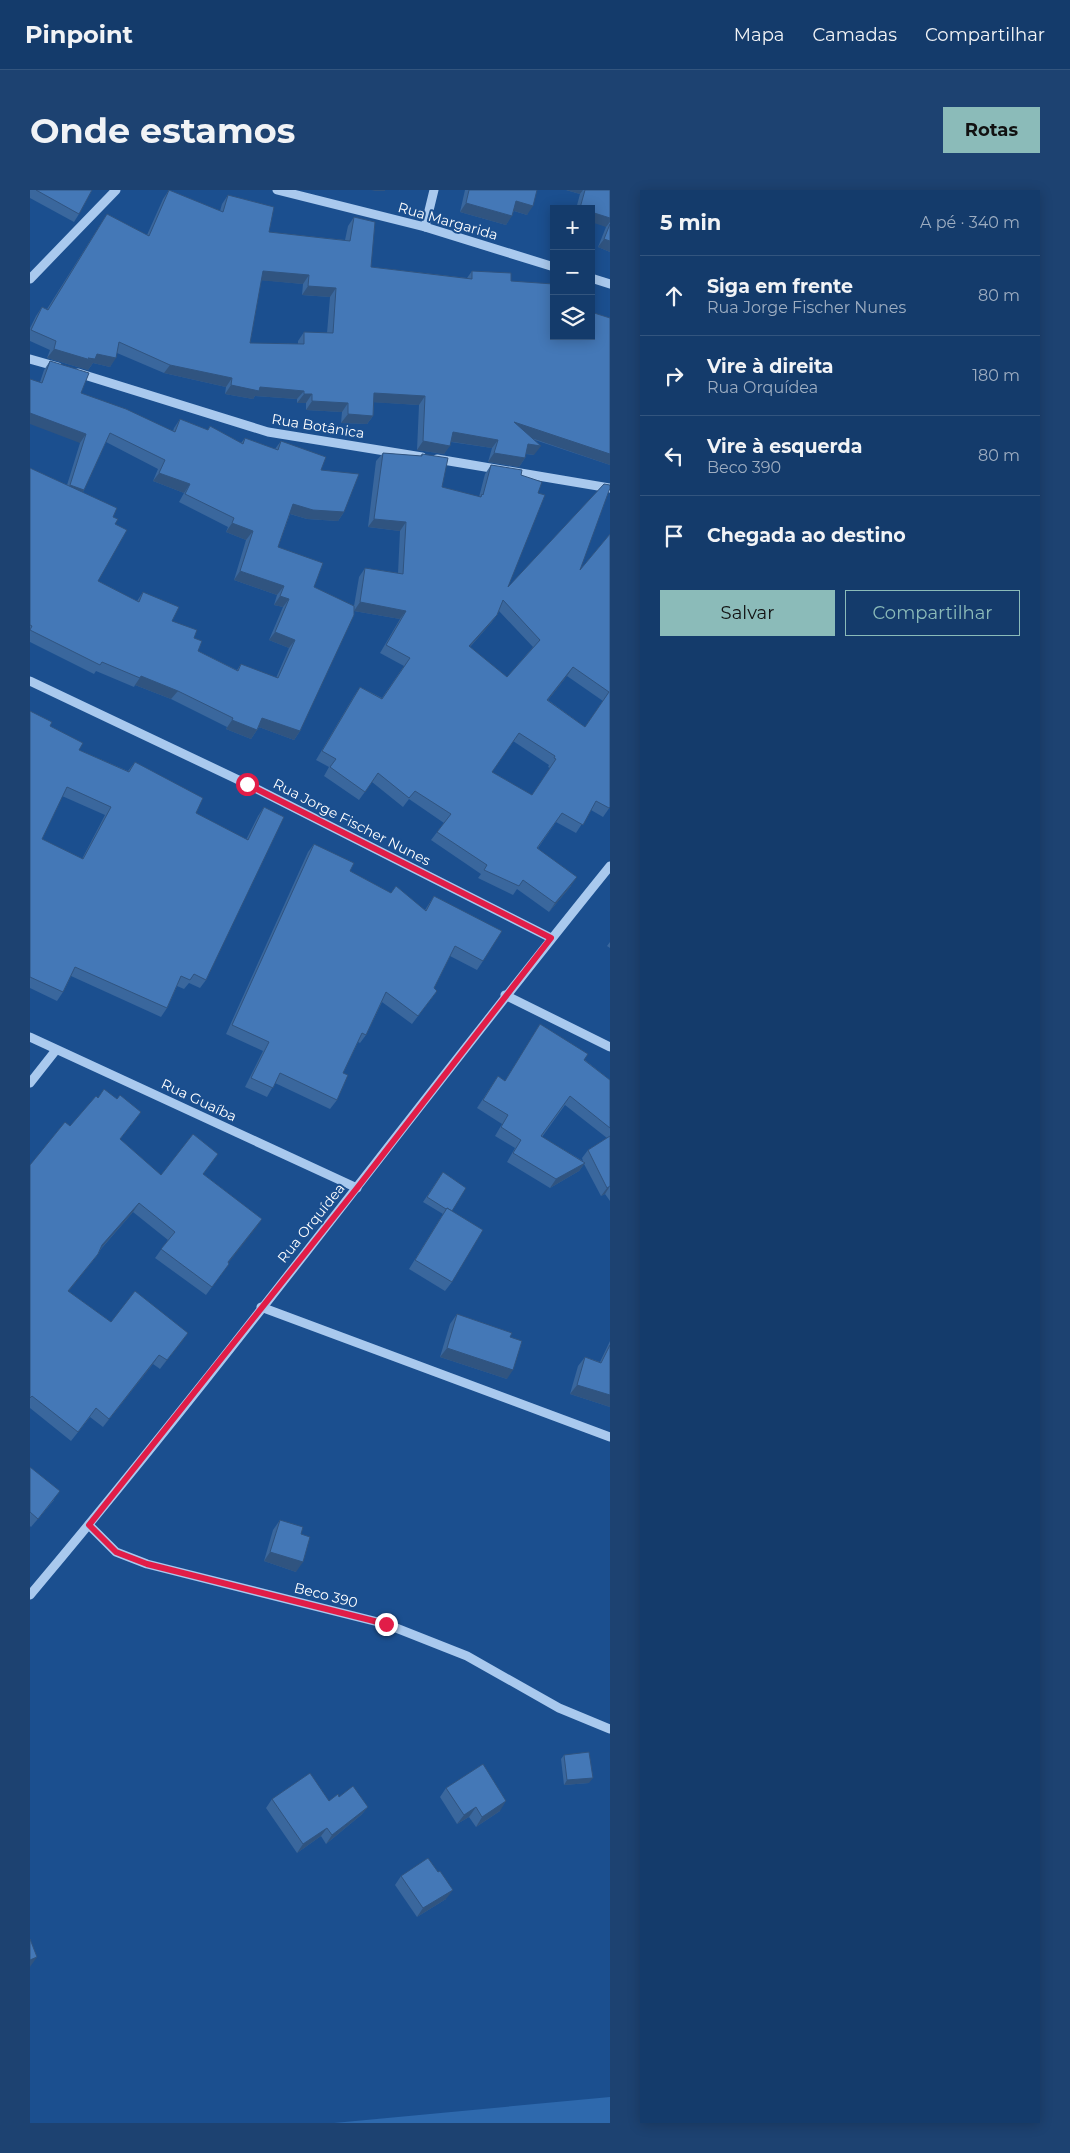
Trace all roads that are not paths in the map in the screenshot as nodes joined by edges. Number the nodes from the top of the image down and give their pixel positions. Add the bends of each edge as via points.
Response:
1 (116, 190) edge
2 (276, 190) edge
3 (434, 190) edge
4 (425, 227) junction
5 (550, 266) edge
6 (30, 279) edge
7 (595, 279) edge
8 (610, 284) edge
9 (30, 358) edge
10 (610, 488) edge
11 (30, 681) edge
12 (610, 866) edge
13 (551, 938) junction
14 (506, 995) junction
15 (30, 1037) edge
16 (610, 1047) edge
17 (56, 1050) junction
18 (30, 1083) edge
19 (357, 1188) junction
20 (261, 1307) junction
21 (610, 1437) edge
22 (89, 1525) junction
23 (30, 1595) edge
24 (610, 1729) edge

1 - 6 street
2 - 4 street, Rua Margarida
3 - 4 street
4 - 5 street, Rua Margarida
7 - 8 street
9 - 10 street, Rua Botânica via 268,432
11 - 13 street, Rua Jorge Fischer Nunes via 247,784
12 - 13 street, Rua Orquídea
13 - 14 street, Rua Orquídea
14 - 16 street
14 - 19 street, Rua Orquídea
15 - 17 street, Rua Guaíba
17 - 18 street
17 - 19 street, Rua Guaíba
19 - 20 street, Rua Orquídea
20 - 21 street
20 - 22 street, Rua Orquídea
22 - 23 street, Rua Orquídea
22 - 24 street, Beco 390 via 116,1552 147,1564 386,1624 467,1656 559,1708

